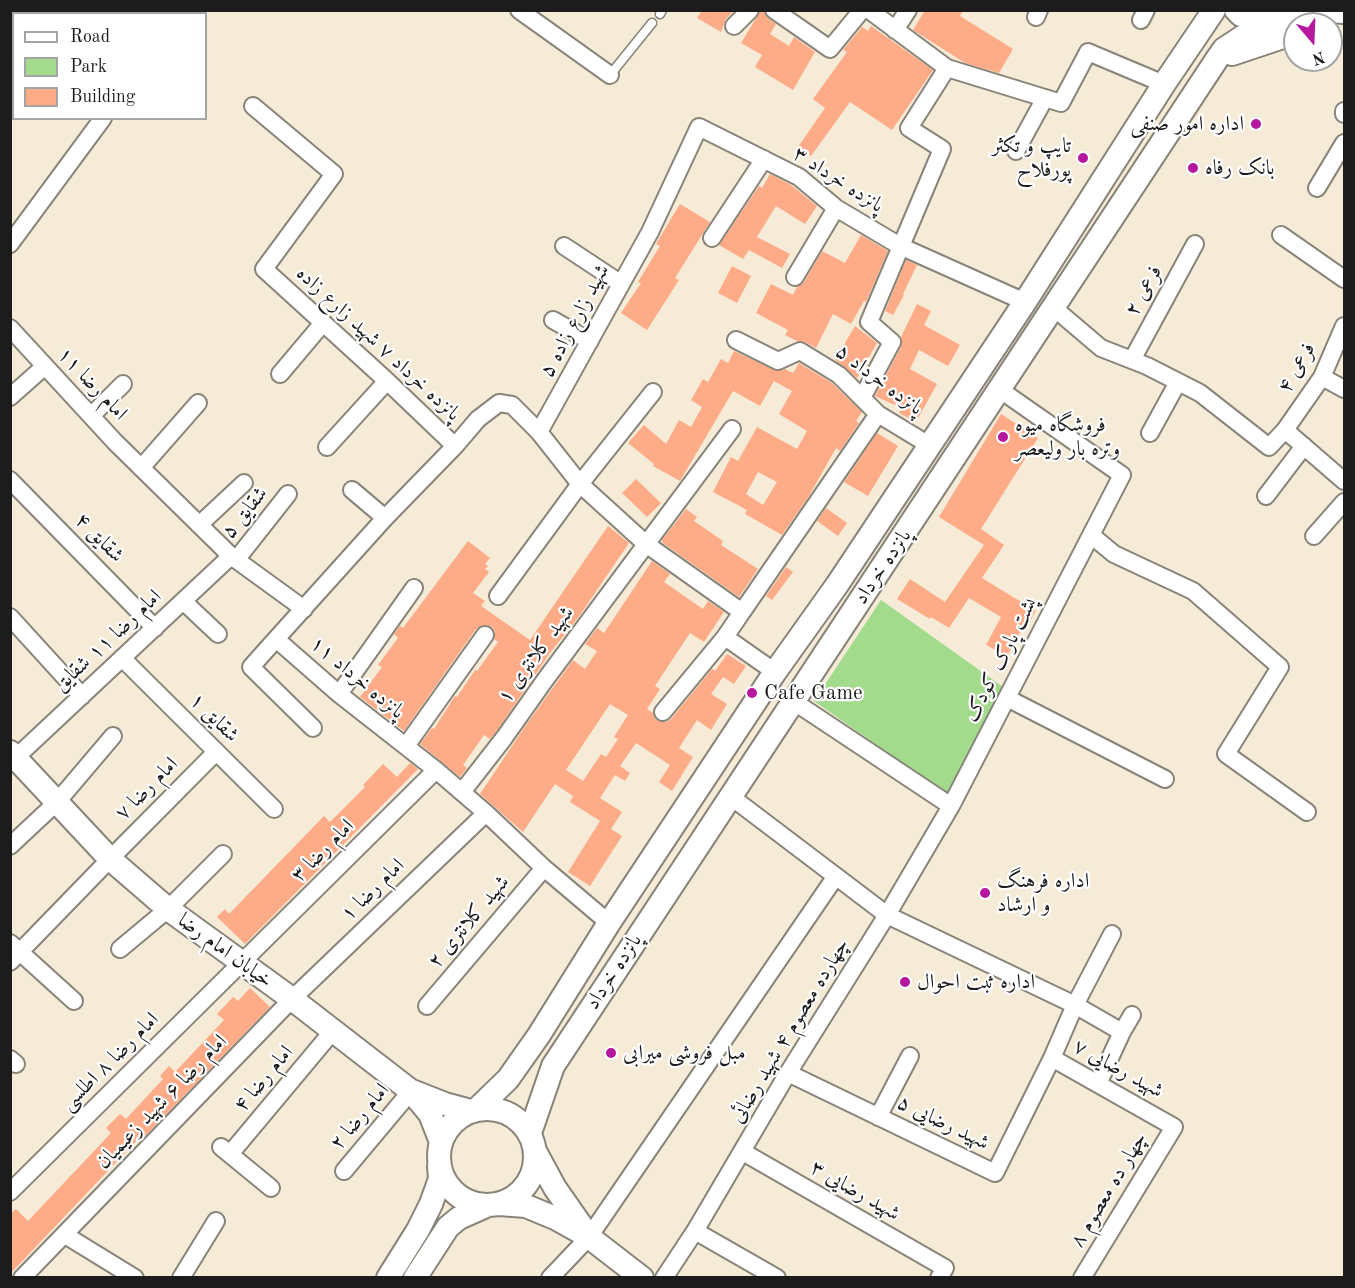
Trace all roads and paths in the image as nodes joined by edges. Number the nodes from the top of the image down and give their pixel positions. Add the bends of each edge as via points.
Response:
1 (519, 10) edge
2 (750, 10) edge
3 (774, 10) edge
4 (861, 10) edge
5 (869, 10) edge
6 (908, 10) edge
7 (1214, 10) edge
8 (1236, 10) edge
9 (1324, 12) edge
10 (1344, 12) edge
11 (1283, 21) edge
12 (1265, 22) junction
13 (652, 23) dead end
14 (1283, 25) edge
15 (734, 26) dead end
16 (895, 30) junction
17 (1196, 35) junction
18 (1220, 54) junction
19 (947, 68) junction
20 (610, 75) joint
21 (1164, 84) junction
22 (1045, 98) junction
23 (253, 106) dead end
24 (102, 120) edge
25 (1344, 143) edge
26 (1016, 151) dead end
27 (764, 159) junction
28 (1317, 189) dead end
29 (836, 208) junction
30 (650, 231) joint
31 (1281, 235) dead end
32 (712, 238) dead end
33 (10, 244) edge
34 (1195, 244) dead end
35 (564, 246) dead end
36 (900, 246) junction
37 (795, 277) dead end
38 (1344, 279) edge
39 (620, 283) junction
40 (1025, 302) junction
41 (1054, 308) junction
42 (553, 320) dead end
43 (323, 322) junction
44 (1344, 326) edge
45 (10, 328) edge
46 (736, 340) dead end
47 (590, 341) junction
48 (1132, 360) junction
49 (45, 366) junction
50 (280, 374) dead end
51 (1322, 377) junction
52 (387, 381) junction
53 (1178, 382) junction
54 (123, 384) dead end
55 (999, 389) junction
56 (1344, 389) edge
57 (653, 392) dead end
58 (10, 397) edge
59 (862, 398) junction
60 (198, 403) dead end
61 (878, 414) junction
62 (91, 416) junction
63 (732, 429) dead end
64 (1285, 430) junction
65 (539, 432) junction
66 (1150, 433) dead end
67 (929, 445) junction
68 (455, 446) junction
69 (1304, 446) junction
70 (327, 447) dead end
71 (141, 468) junction
72 (10, 480) edge
73 (1344, 481) edge
74 (244, 483) dead end
75 (580, 484) junction
76 (352, 490) dead end
77 (288, 494) dead end
78 (1266, 496) dead end
79 (1344, 502) edge
80 (385, 518) junction
81 (199, 525) junction
82 (1091, 535) junction
83 (1314, 536) dead end
84 (646, 544) junction
85 (233, 558) junction
86 (414, 588) dead end
87 (498, 596) dead end
88 (183, 601) junction
89 (304, 609) junction
90 (742, 612) junction
91 (10, 617) edge
92 (155, 628) junction
93 (218, 633) dead end
94 (485, 635) dead end
95 (725, 637) junction
96 (276, 639) junction
97 (122, 658) junction
98 (775, 672) junction
99 (339, 694) junction
100 (82, 696) junction
101 (1007, 698) junction
102 (793, 701) junction
103 (663, 712) dead end
104 (313, 728) dead end
105 (113, 736) dead end
106 (406, 746) junction
107 (216, 752) junction
108 (12, 758) edge
109 (436, 770) junction
110 (1165, 779) dead end
111 (462, 792) junction
112 (730, 796) junction
113 (57, 802) junction
114 (951, 806) junction
115 (274, 809) dead end
116 (486, 813) junction
117 (1307, 813) dead end
118 (10, 846) edge
119 (223, 854) dead end
120 (110, 859) junction
121 (544, 867) junction
122 (836, 876) junction
123 (168, 909) junction
124 (887, 915) junction
125 (609, 923) junction
126 (1112, 934) dead end
127 (120, 949) dead end
128 (14, 953) edge
129 (241, 963) junction
130 (292, 999) junction
131 (74, 1002) dead end
132 (1075, 1005) junction
133 (427, 1006) dead end
134 (1132, 1015) dead end
135 (332, 1032) junction
136 (1122, 1032) junction
137 (910, 1056) dead end
138 (1052, 1058) junction
139 (516, 1068) junction
140 (788, 1073) junction
141 (548, 1080) junction
142 (1098, 1084) junction
143 (411, 1091) junction
144 (474, 1111) junction
145 (878, 1117) junction
146 (1174, 1127) joint
147 (533, 1143) junction
148 (743, 1152) junction
149 (440, 1153) junction
150 (344, 1171) dead end
151 (271, 1188) dead end
152 (10, 1192) edge
153 (492, 1205) junction
154 (216, 1221) dead end
155 (696, 1231) junction
156 (64, 1235) junction
157 (589, 1237) junction
158 (942, 1273) edge
159 (129, 1276) edge
160 (22, 1278) edge
161 (181, 1278) edge
162 (388, 1278) edge
163 (415, 1278) edge
164 (550, 1278) edge
165 (642, 1278) edge
166 (664, 1278) edge
167 (777, 1278) edge
168 (1082, 1278) edge

1 - 20 street
2 - 15 street
3 - 4 street via 830,49
5 - 16 street
6 - 16 street
7 - 17 main road, پانزده خرداد
8 - 12 main road
9 - 10 main road
11 - 12 main road
12 - 18 main road, پانزده خرداد
13 - 20 lane
14 - 18 main road
16 - 19 street
17 - 18 main road via 1203,26 1213,23 1224,27 1231,37
17 - 21 main road, پانزده خرداد
18 - 41 main road, پانزده خرداد
19 - 22 street
19 - 36 street via 909,128 942,149
21 - 22 street via 1088,52 1061,103
21 - 40 main road, پانزده خرداد
22 - 26 street
23 - 43 street, پانزده خرداد ۷ شهید زارع زاده via 334,174 264,269
24 - 33 street
25 - 28 street
27 - 29 street, پانزده خرداد ۳ via 799,177
27 - 30 street, پانزده خرداد ۳ via 699,128
27 - 32 street
29 - 36 street, پانزده خرداد ۳
29 - 37 street
30 - 39 street, شهید زارع زاده ۵
31 - 38 street
34 - 48 street, فرعی ۲
35 - 39 street
36 - 40 street, پانزده خرداد ۳
36 - 59 street via 868,322 892,342
39 - 47 street, شهید زارع زاده ۵
40 - 67 main road, پانزده خرداد
41 - 48 street via 1101,348
41 - 55 main road, پانزده خرداد
42 - 47 street
43 - 50 street
43 - 52 street, پانزده خرداد ۷ شهید زارع زاده
44 - 51 street, فرعی ۴
45 - 49 street, امام رضا ۱۱
46 - 59 street, پانزده خرداد ۵ via 778,361 800,351 839,375
47 - 65 street, شهید زارع زاده ۵
48 - 53 street
49 - 58 street
49 - 62 street, امام رضا ۱۱
51 - 56 street
51 - 64 street, فرعی ۴
52 - 68 street, پانزده خرداد ۷ شهید زارع زاده
52 - 70 street
53 - 64 street via 1200,393 1269,447
53 - 66 street
54 - 62 street
55 - 82 street, پشت پارک کودک via 1122,476
55 - 102 main road, پانزده خرداد
57 - 75 street
59 - 61 street, پانزده خرداد ۵
60 - 71 street
61 - 67 street, پانزده خرداد ۵
61 - 90 street
62 - 71 street, امام رضا ۱۱
63 - 84 street, شهید کلانتری ۱
64 - 69 street
65 - 68 street, پانزده خرداد ۷ شهید زارع زاده via 512,405 499,403 478,418
65 - 75 street, پانزده خرداد ۷ شهید زارع زاده
67 - 98 main road, پانزده خرداد
68 - 80 street, پانزده خرداد ۱۱
69 - 73 street
69 - 78 street
71 - 81 street
72 - 92 street, شقایق ۴
74 - 81 street
75 - 84 street, پانزده خرداد ۷ شهید زارع زاده
75 - 87 street
76 - 80 street
77 - 85 street, شقایق ۵
79 - 83 street
80 - 89 street, پانزده خرداد ۱۱
81 - 85 street
82 - 101 street, پشت پارک کودک
82 - 117 street via 1114,554 1193,591 1280,667 1226,754
84 - 90 street, پانزده خرداد ۷ شهید زارع زاده
84 - 111 street, شهید کلانتری ۱
85 - 88 street, امام رضا ۱۱ شقایق
85 - 89 street
86 - 99 street
88 - 92 street, امام رضا ۱۱ شقایق
88 - 93 street
89 - 96 street, پانزده خرداد ۱۱
90 - 95 street
91 - 100 street
92 - 97 street, امام رضا ۱۱ شقایق
94 - 106 street
95 - 98 street
95 - 103 street
96 - 99 street, پانزده خرداد ۱۱
96 - 104 street via 251,667
97 - 100 street, امام رضا ۱۱ شقایق
97 - 107 street, شقایق ۱
98 - 125 main road, پانزده خرداد
99 - 106 street, پانزده خرداد ۱۱
100 - 108 street, امام رضا ۱۱ شقایق
101 - 110 street
101 - 114 street, پشت پارک کودک
102 - 112 main road, پانزده خرداد
102 - 114 street
105 - 113 street
106 - 109 street, پانزده خرداد ۱۱
107 - 115 street, شقایق ۱
107 - 120 street, امام رضا ۷
108 - 113 main road, خیابان امام رضا
109 - 111 street, پانزده خرداد ۱۱
109 - 129 street, امام رضا ۳
111 - 116 street, پانزده خرداد ۱۱
112 - 122 street, شهید رضایی ۷
112 - 141 main road, پانزده خرداد via 553,1066
113 - 118 street
113 - 120 main road, خیابان امام رضا
114 - 124 street, چهارده معصوم ۴ شهید رضائی
116 - 121 street, پانزده خرداد ۱۱
116 - 130 street, امام رضا ۱
119 - 123 street
120 - 123 main road, خیابان امام رضا
120 - 128 street, امام رضا ۷
121 - 125 street, پانزده خرداد ۱۱
121 - 133 street, شهید کلانتری ۲
122 - 124 street, شهید رضایی ۷
122 - 157 street
123 - 127 street
123 - 129 main road, خیابان امام رضا
124 - 132 street, شهید رضایی ۷
124 - 140 street, چهارده معصوم ۴ شهید رضائی
125 - 139 main road, پانزده خرداد
126 - 132 street
128 - 131 street
129 - 130 main road, خیابان امام رضا
129 - 152 street, امام رضا ۸ اطلسی
130 - 135 main road, خیابان امام رضا
130 - 156 street, امام رضا ۶ شهید زعیمیان
132 - 136 street
132 - 138 street, شهید رضایی ۷
134 - 136 street
135 - 143 main road, خیابان امام رضا
135 - 151 street, امام رضا ۴ via 225,1151
136 - 142 street
137 - 145 street
138 - 142 street, شهید رضایی ۷
138 - 145 street, شهید رضایی ۵ via 995,1173
139 - 141 main road via 525,1087 537,1087
139 - 144 main road, پانزده خرداد
140 - 145 street, شهید رضایی ۵
140 - 148 street, چهارده معصوم ۴ شهید رضائی
141 - 147 main road, پانزده خرداد
142 - 146 street, شهید رضایی ۷
143 - 144 main road
143 - 149 main road, خیابان امام رضا via 430,1114
143 - 150 street, امام رضا ۲
144 - 147 main road via 488,1108 519,1120
144 - 149 main road via 458,1118 448,1129
146 - 168 street, چهار ده معصوم ۸
147 - 153 main road via 535,1167 530,1179 512,1199
147 - 157 main road via 555,1188
148 - 155 street, چهارده معصوم ۴ شهید رضائی
148 - 158 street, شهید رضایی ۳
149 - 153 main road via 444,1180 455,1193 469,1202
149 - 162 main road via 440,1179 431,1204
153 - 157 main road via 526,1206
153 - 163 main road via 459,1218 448,1227
154 - 161 street
155 - 166 street, چهارده معصوم ۴ شهید رضائی
155 - 167 street
156 - 159 street
156 - 160 street, امام رضا ۶ شهید زعیمیان
157 - 164 street
157 - 165 main road

